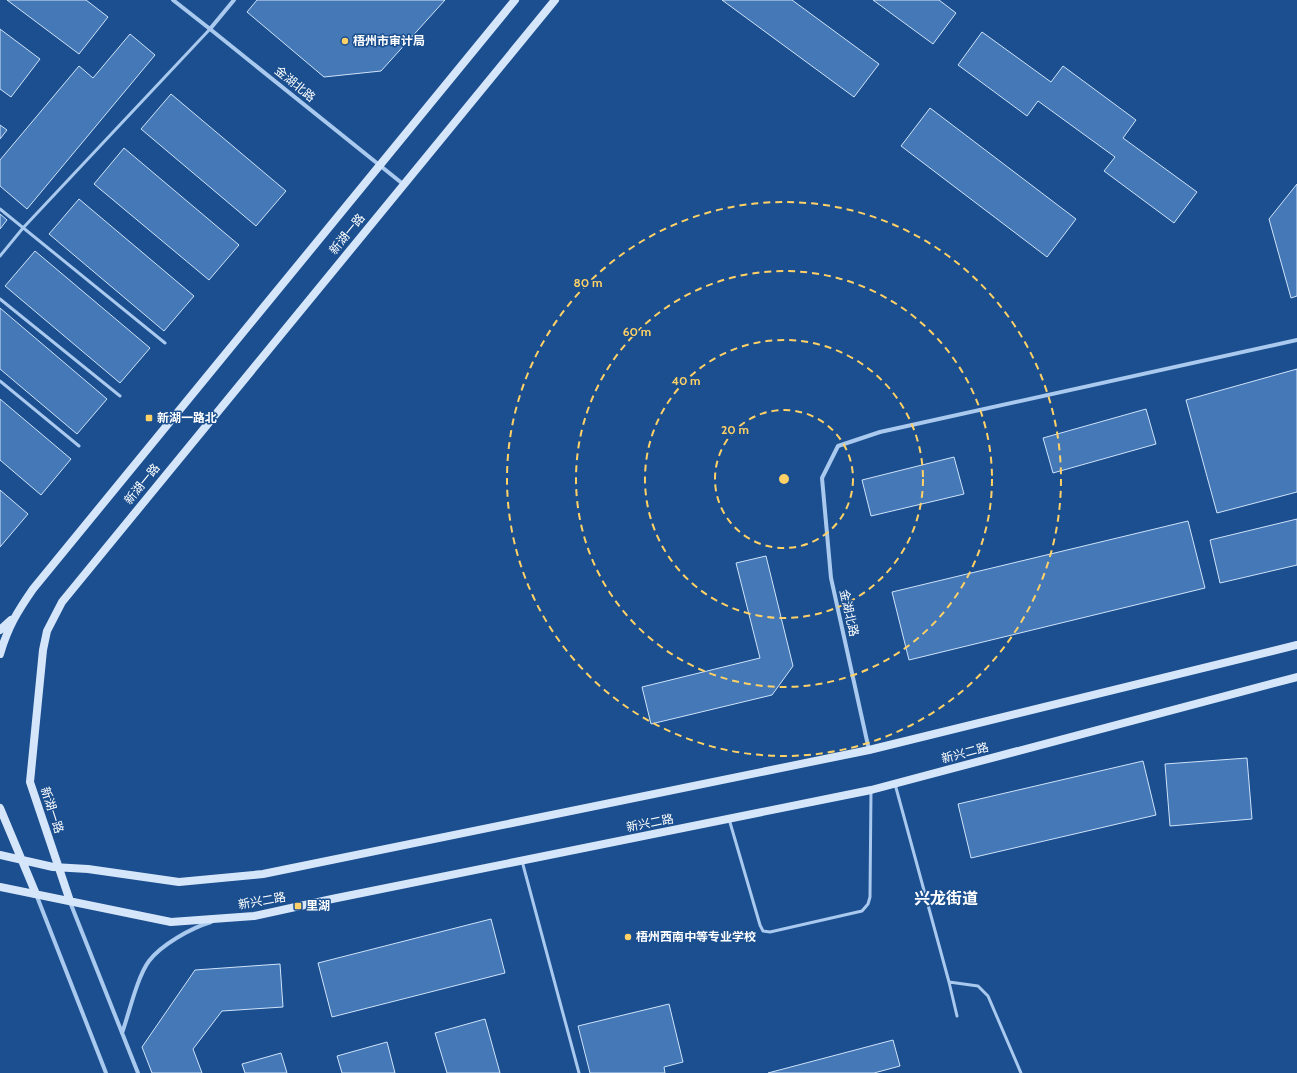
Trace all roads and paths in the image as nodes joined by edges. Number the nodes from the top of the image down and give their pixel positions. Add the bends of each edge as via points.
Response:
1 (172, 0) edge
2 (234, 0) edge
3 (515, 0) edge
4 (555, 0) edge
5 (210, 29) junction
6 (380, 165) junction
7 (403, 184) junction
8 (0, 210) edge
9 (23, 228) junction
10 (0, 256) edge
11 (0, 299) edge
12 (1297, 340) edge
13 (165, 343) dead end
14 (0, 381) edge
15 (120, 396) dead end
16 (79, 446) dead end
17 (15, 615) junction
18 (0, 630) edge
19 (1297, 645) edge
20 (0, 654) edge
21 (1297, 677) edge
22 (869, 750) junction
23 (896, 784) junction
24 (871, 790) junction
25 (0, 808) edge
26 (729, 819) junction
27 (0, 856) edge
28 (22, 860) junction
29 (522, 861) junction
30 (58, 867) junction
31 (0, 887) edge
32 (36, 894) junction
33 (70, 901) junction
34 (224, 918) junction
35 (949, 982) junction
36 (956, 1016) dead end
37 (122, 1034) junction
38 (106, 1073) edge
39 (138, 1073) edge
40 (579, 1073) edge
41 (1021, 1073) edge

1 - 5 street, 金湖北路
2 - 5 street
3 - 6 main road, 新湖一路
4 - 7 main road, 新湖一路
5 - 6 street, 金湖北路
5 - 9 lane
6 - 7 street, 金湖北路
6 - 17 main road, 新湖一路 via 51,566
7 - 30 main road, 新湖一路 via 74,585 47,631 30,782
8 - 9 lane
9 - 10 lane
9 - 13 lane
11 - 15 lane
12 - 22 street, 金湖北路 via 880,432 838,446 822,478 831,578
14 - 16 lane
17 - 18 main road
17 - 20 main road, 新湖一路
19 - 22 main road, 新兴二路
21 - 23 main road, 新兴二路
22 - 30 main road, 新兴二路 via 263,874 179,882
23 - 24 main road, 新兴二路
23 - 35 lane
24 - 26 main road, 新兴二路
24 - 26 lane via 868,904 862,911 770,932 763,931 760,925
25 - 28 main road
26 - 29 main road, 新兴二路
27 - 28 main road, 新兴二路
28 - 30 main road, 新兴二路
28 - 32 main road
29 - 34 main road, 新兴二路 via 254,916
29 - 40 lane
30 - 33 main road, 新湖一路
31 - 32 main road, 新兴二路
32 - 33 main road, 新兴二路
32 - 38 street
33 - 34 main road, 新兴二路 via 171,922
33 - 37 street, 新湖一路
34 - 37 street via 198,926 176,939 149,961 141,975
35 - 36 lane
35 - 41 lane via 978,986 988,996
37 - 39 street, 新湖一路

